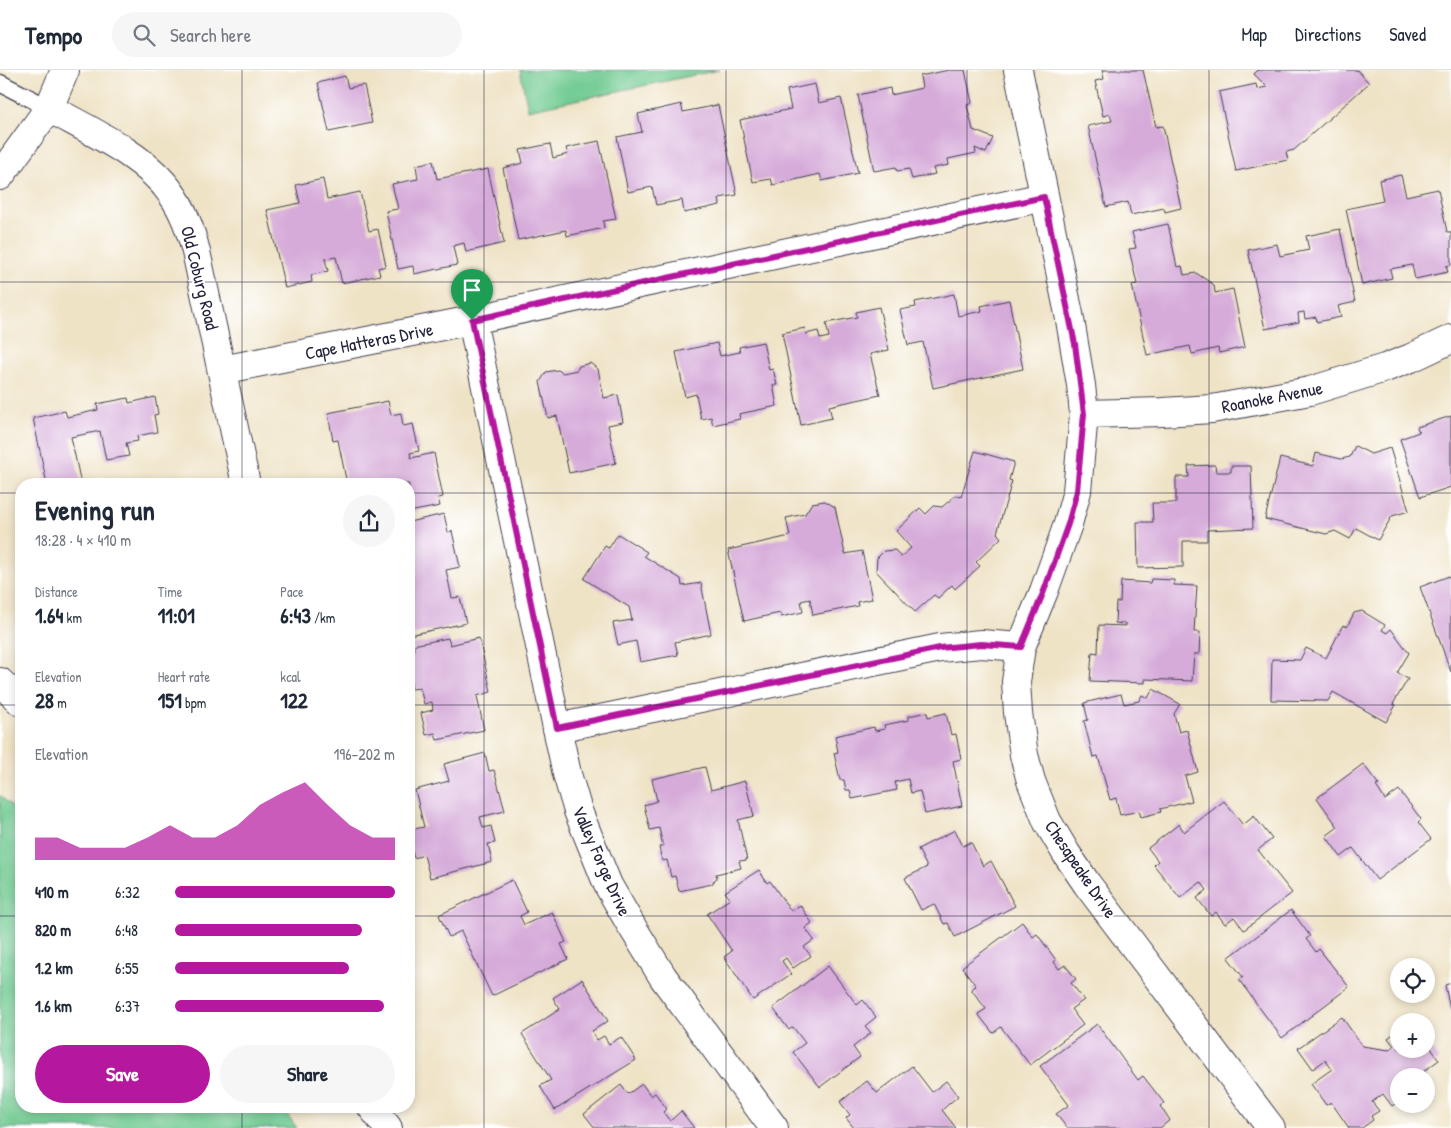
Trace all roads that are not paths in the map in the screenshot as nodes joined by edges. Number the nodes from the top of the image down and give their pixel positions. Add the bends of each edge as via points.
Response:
1 (65, 70) edge
2 (1018, 70) edge
3 (0, 83) edge
4 (49, 108) junction
5 (0, 176) edge
6 (1044, 197) junction
7 (472, 320) junction
8 (1451, 338) edge
9 (222, 370) junction
10 (1084, 414) junction
11 (245, 478) edge
12 (1021, 647) junction
13 (0, 682) edge
14 (15, 696) edge
15 (557, 728) junction
16 (376, 1113) edge
17 (388, 1128) edge
18 (774, 1128) edge
19 (1271, 1128) edge

1 - 4 street
2 - 6 street, Chesapeake Drive
3 - 4 lane
4 - 5 street
4 - 9 street, Old Coburg Road via 140,161 170,191 181,208 193,239
6 - 7 street, Cape Hatteras Drive
6 - 10 street, Chesapeake Drive via 1072,330
7 - 9 street, Cape Hatteras Drive
7 - 15 street, Valley Forge Drive
8 - 10 street, Roanoke Avenue via 1385,368 1302,392 1212,409
9 - 11 street, Old Coburg Road
10 - 12 street, Chesapeake Drive via 1077,491 1044,591
12 - 15 street via 981,644 940,648
12 - 19 street, Chesapeake Drive via 1016,682 1024,755 1047,821 1087,884
13 - 14 street
15 - 18 street, Valley Forge Drive via 578,811 608,885 663,977
16 - 17 street

